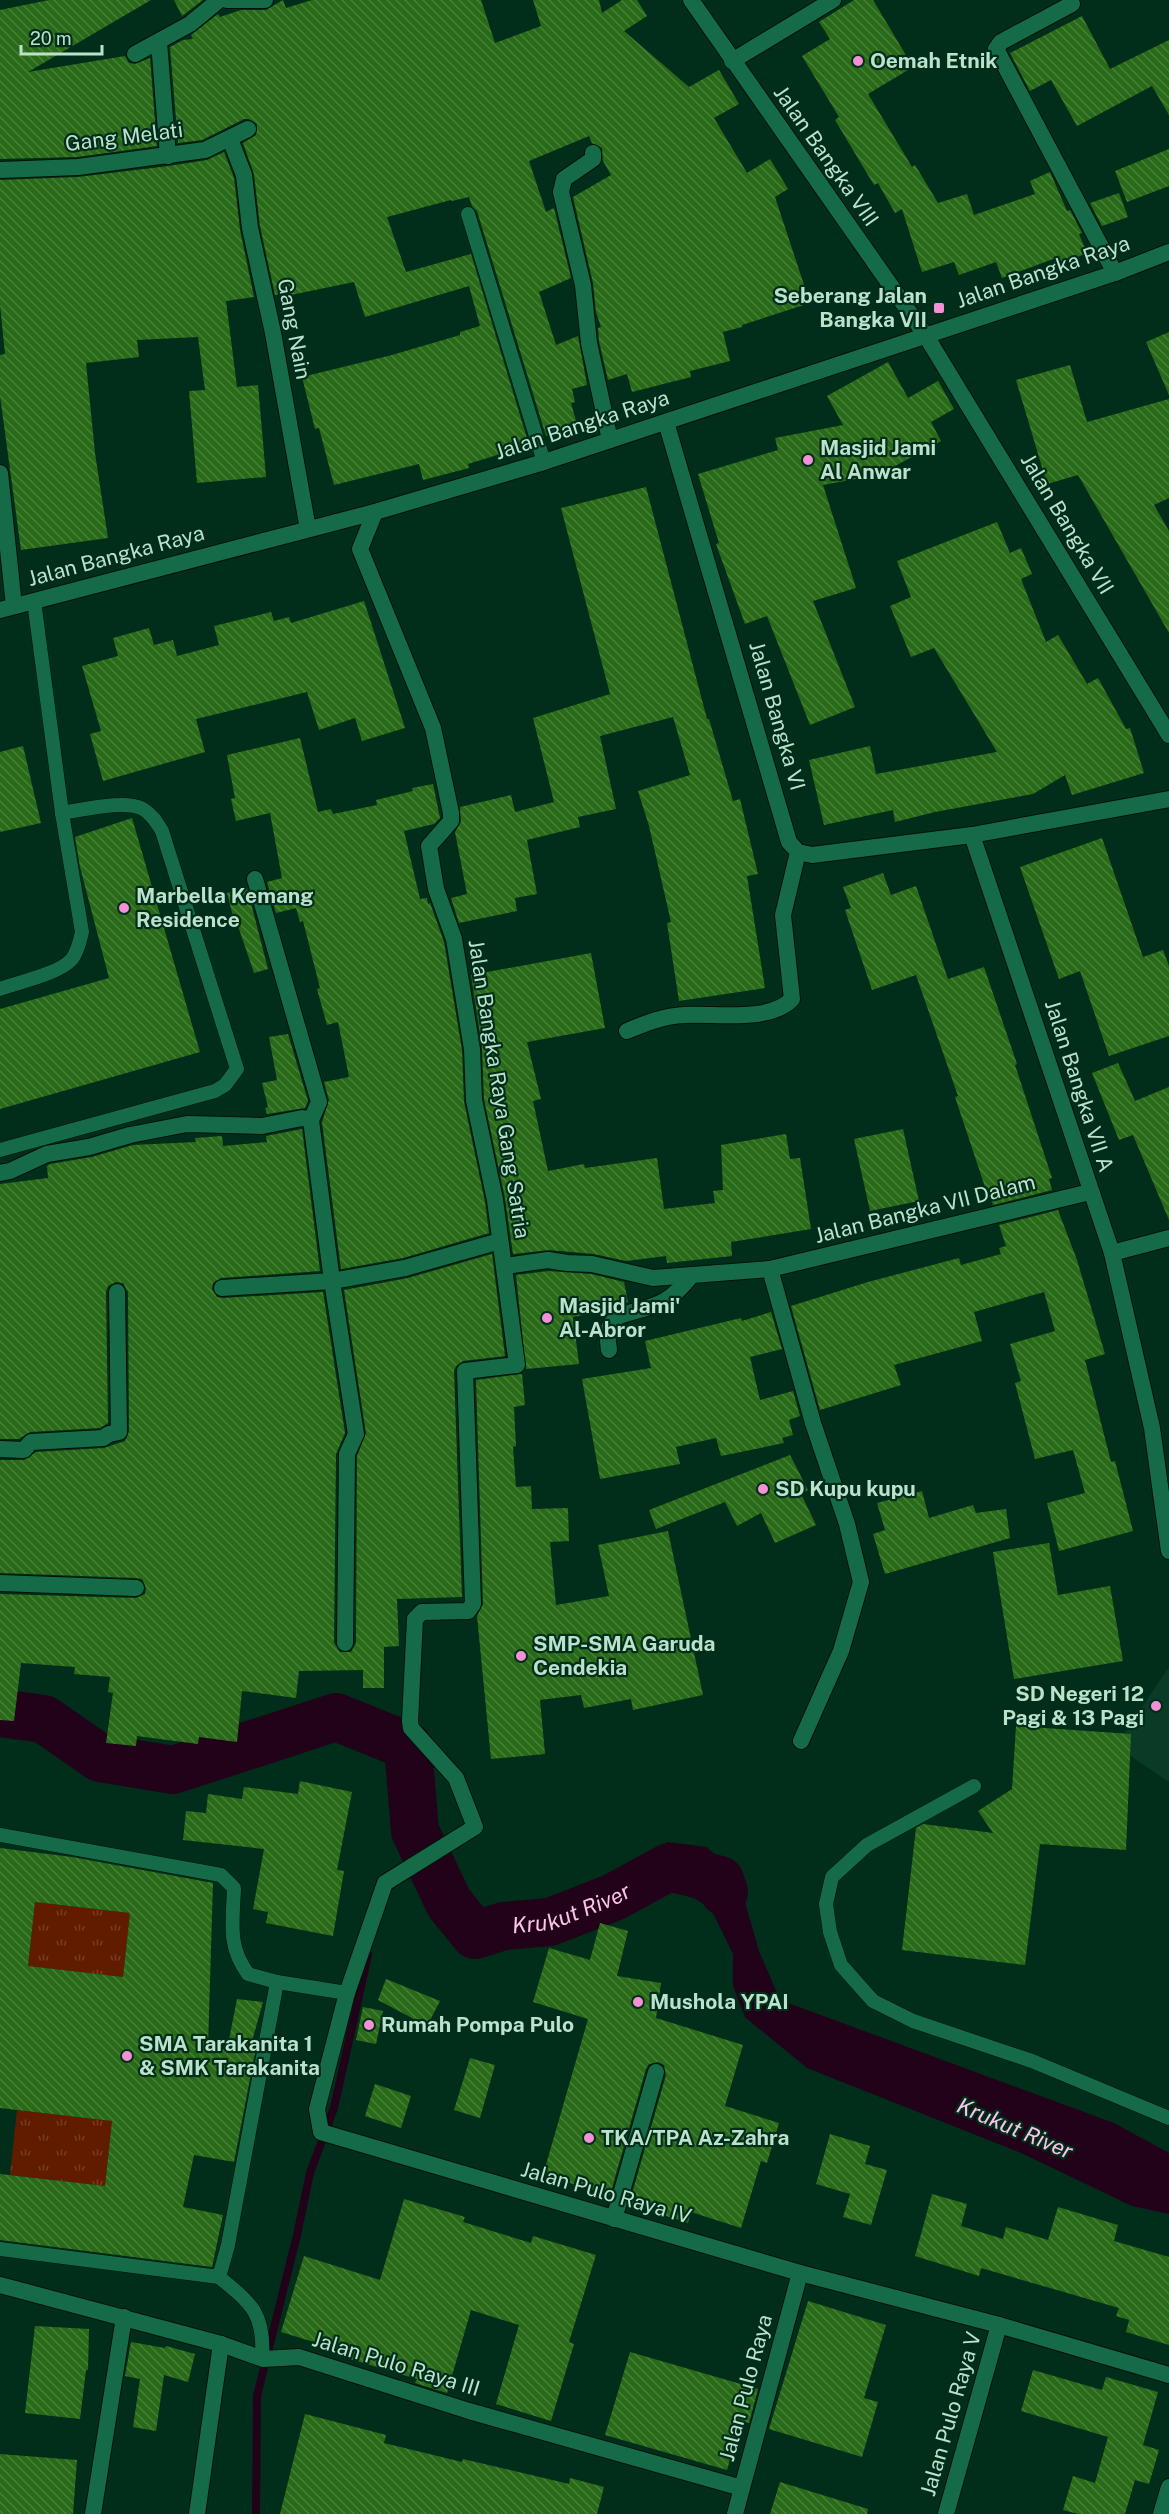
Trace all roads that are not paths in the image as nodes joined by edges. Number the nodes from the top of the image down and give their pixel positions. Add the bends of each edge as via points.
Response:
1 (219, 0) edge
2 (227, 0) edge
3 (265, 0) edge
4 (691, 0) edge
5 (833, 0) edge
6 (1072, 4) dead end
7 (159, 42) junction
8 (135, 54) dead end
9 (732, 61) junction
10 (248, 129) dead end
11 (230, 139) junction
12 (593, 153) dead end
13 (168, 156) junction
14 (0, 171) edge
15 (468, 214) dead end
16 (1169, 252) edge
17 (1114, 273) junction
18 (926, 336) junction
19 (666, 422) junction
20 (610, 440) junction
21 (544, 462) junction
22 (0, 473) edge
23 (375, 512) junction
24 (308, 529) junction
25 (34, 601) junction
26 (7, 608) edge
27 (1169, 735) edge
28 (1169, 799) edge
29 (62, 813) junction
30 (972, 835) junction
31 (798, 852) junction
32 (255, 879) dead end
33 (0, 988) edge
34 (627, 1031) dead end
35 (310, 1120) junction
36 (0, 1150) edge
37 (0, 1173) edge
38 (1090, 1192) junction
39 (1169, 1238) edge
40 (501, 1241) junction
41 (1112, 1253) junction
42 (505, 1266) junction
43 (770, 1269) junction
44 (692, 1275) junction
45 (653, 1278) joint
46 (332, 1281) junction
47 (222, 1288) dead end
48 (117, 1292) dead end
49 (609, 1350) dead end
50 (0, 1449) edge
51 (1169, 1551) edge
52 (0, 1583) edge
53 (136, 1588) dead end
54 (345, 1643) dead end
55 (801, 1741) dead end
56 (974, 1786) dead end
57 (0, 1835) edge
58 (277, 1982) junction
59 (347, 1993) junction
60 (656, 2072) dead end
61 (1169, 2118) edge
62 (614, 2219) junction
63 (0, 2249) edge
64 (800, 2273) junction
65 (219, 2277) junction
66 (0, 2285) edge
67 (124, 2317) junction
68 (999, 2325) junction
69 (221, 2344) junction
70 (262, 2359) junction
71 (1169, 2375) edge
72 (1169, 2487) edge
73 (742, 2488) junction
74 (93, 2514) edge
75 (197, 2514) edge
76 (735, 2514) edge
77 (946, 2514) edge
78 (1161, 2514) edge

1 - 7 street via 190,24
2 - 3 street
4 - 9 street, Jalan Bangka VIII
5 - 9 street
6 - 17 street via 1001,42 996,49
7 - 8 street
7 - 13 street
9 - 18 street, Jalan Bangka VIII
10 - 11 street, Gang Melati
11 - 13 street, Gang Melati via 205,150
11 - 24 street, Gang Nain via 244,175 250,228
12 - 20 street via 589,164 564,180 561,192 583,285 589,343
13 - 14 street, Gang Melati
15 - 21 lane
16 - 17 street, Jalan Bangka Raya
17 - 18 street, Jalan Bangka Raya
18 - 19 street, Jalan Bangka Raya
18 - 27 street, Jalan Bangka VII
19 - 20 street, Jalan Bangka Raya
19 - 31 street, Jalan Bangka VI via 789,842
20 - 21 street, Jalan Bangka Raya
21 - 23 street, Jalan Bangka Raya
22 - 26 street
23 - 24 street, Jalan Bangka Raya
23 - 40 street, Jalan Bangka Raya Gang Satria via 360,549 433,728 451,813 451,821 429,846 430,857 436,889 454,939 472,1049 474,1100
24 - 25 street, Jalan Bangka Raya
25 - 26 street, Jalan Bangka Raya
25 - 29 lane
28 - 30 street
29 - 33 lane via 82,932 79,946 71,960 58,969
29 - 36 lane via 125,804 143,809 155,819 195,931 237,1069 215,1091
30 - 31 street via 812,855
30 - 38 street, Jalan Bangka VII A
31 - 34 street via 783,915 792,999 772,1011 731,1016 683,1015 658,1019
32 - 35 street via 320,1102
35 - 37 street via 262,1126 187,1124 47,1154
35 - 46 street
38 - 41 street, Jalan Bangka VII A
38 - 43 street, Jalan Bangka VII Dalam
39 - 41 street
40 - 42 street, Jalan Bangka Raya Gang Satria
40 - 46 street via 405,1268
41 - 51 street, Jalan Bangka VII A via 1152,1428
42 - 45 street, Jalan Bangka Raya Gang Satria via 548,1260 592,1264
42 - 59 street, Jalan Pulo Raya IV via 517,1365 465,1371 473,1604 468,1611 422,1612 415,1619 411,1728 456,1778 475,1827 385,1883
43 - 44 street, Jalan Bangka VII Dalam
43 - 55 street via 861,1582 841,1651
44 - 45 street, Jalan Bangka VII Dalam
44 - 49 street via 664,1303 613,1320 606,1332
46 - 47 street
46 - 54 street via 356,1434 347,1454
48 - 50 street via 119,1432 103,1438 31,1442 24,1450
52 - 53 street
56 - 61 lane via 867,1845 832,1877 826,1904 841,1965 873,2001 913,2020 1032,2061
57 - 58 lane via 221,1875 234,1888 232,1940 237,1960 248,1974
58 - 59 lane
58 - 65 lane
59 - 62 street, Jalan Pulo Raya IV via 317,2109 321,2132
60 - 62 street
62 - 64 street, Jalan Pulo Raya IV
63 - 65 lane
64 - 68 street, Jalan Pulo Raya IV
64 - 73 street, Jalan Pulo Raya
65 - 70 lane via 246,2299 262,2325
66 - 67 street, Jalan Pulo Raya III
67 - 69 street, Jalan Pulo Raya III
67 - 74 street
68 - 71 street, Jalan Pulo Raya IV
68 - 77 street, Jalan Pulo Raya V
69 - 70 street, Jalan Pulo Raya III
69 - 75 street
70 - 73 street, Jalan Pulo Raya III via 299,2357 469,2411
72 - 78 street
73 - 76 street, Jalan Pulo Raya

